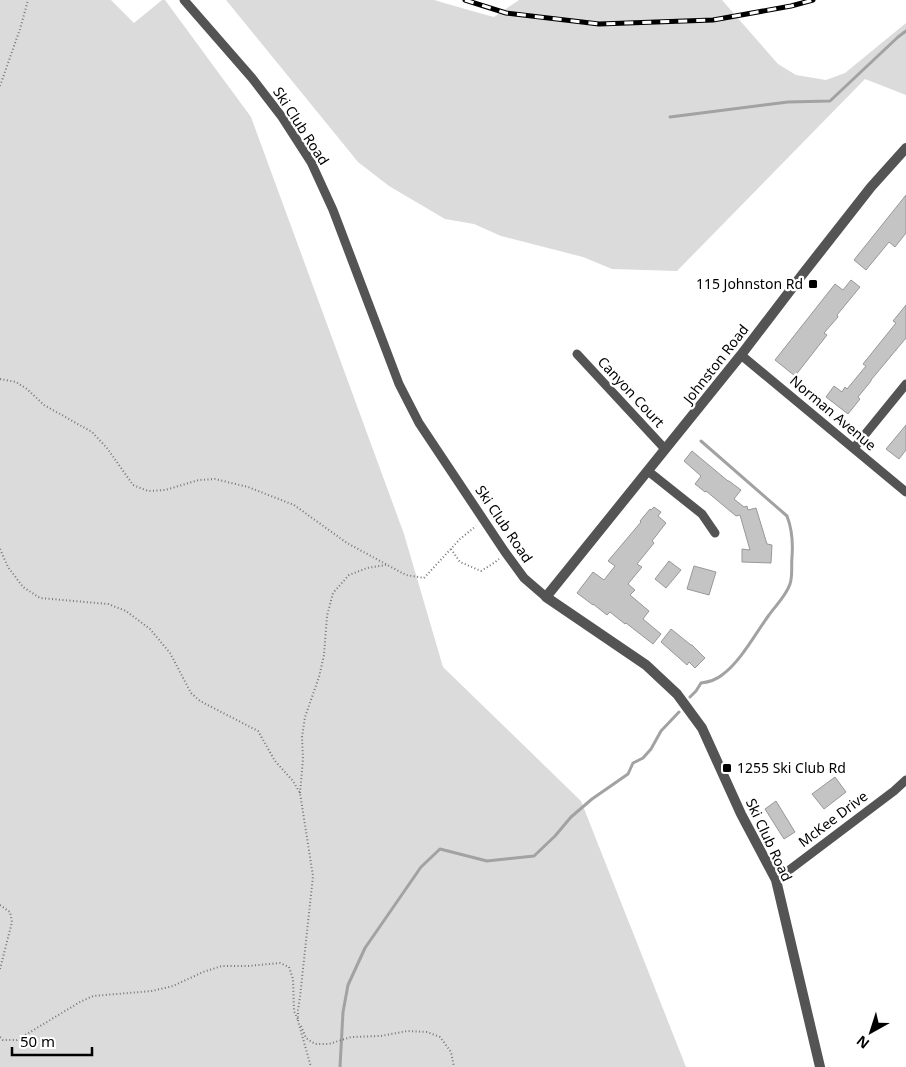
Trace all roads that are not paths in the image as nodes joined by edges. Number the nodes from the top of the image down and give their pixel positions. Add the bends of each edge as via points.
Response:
1 (184, 0) edge
2 (906, 148) edge
3 (577, 354) dead end
4 (741, 355) junction
5 (906, 384) edge
6 (854, 448) junction
7 (665, 449) junction
8 (648, 471) junction
9 (906, 492) edge
10 (715, 533) dead end
11 (546, 597) junction
12 (906, 780) edge
13 (776, 880) junction
14 (820, 1067) edge

1 - 11 street, Ski Club Road via 252,78 311,162 333,210 399,384 419,423 505,552 524,578
2 - 4 street, Johnston Road via 871,187
3 - 7 street, Canyon Court
4 - 6 street, Norman Avenue
4 - 7 street, Johnston Road
5 - 6 street
6 - 9 street, Norman Avenue
7 - 8 street, Johnston Road
8 - 10 street via 702,514
8 - 11 street, Johnston Road
11 - 13 street, Ski Club Road via 646,665 677,694 702,728 741,814
12 - 13 street, McKee Drive
13 - 14 street, Ski Club Road

